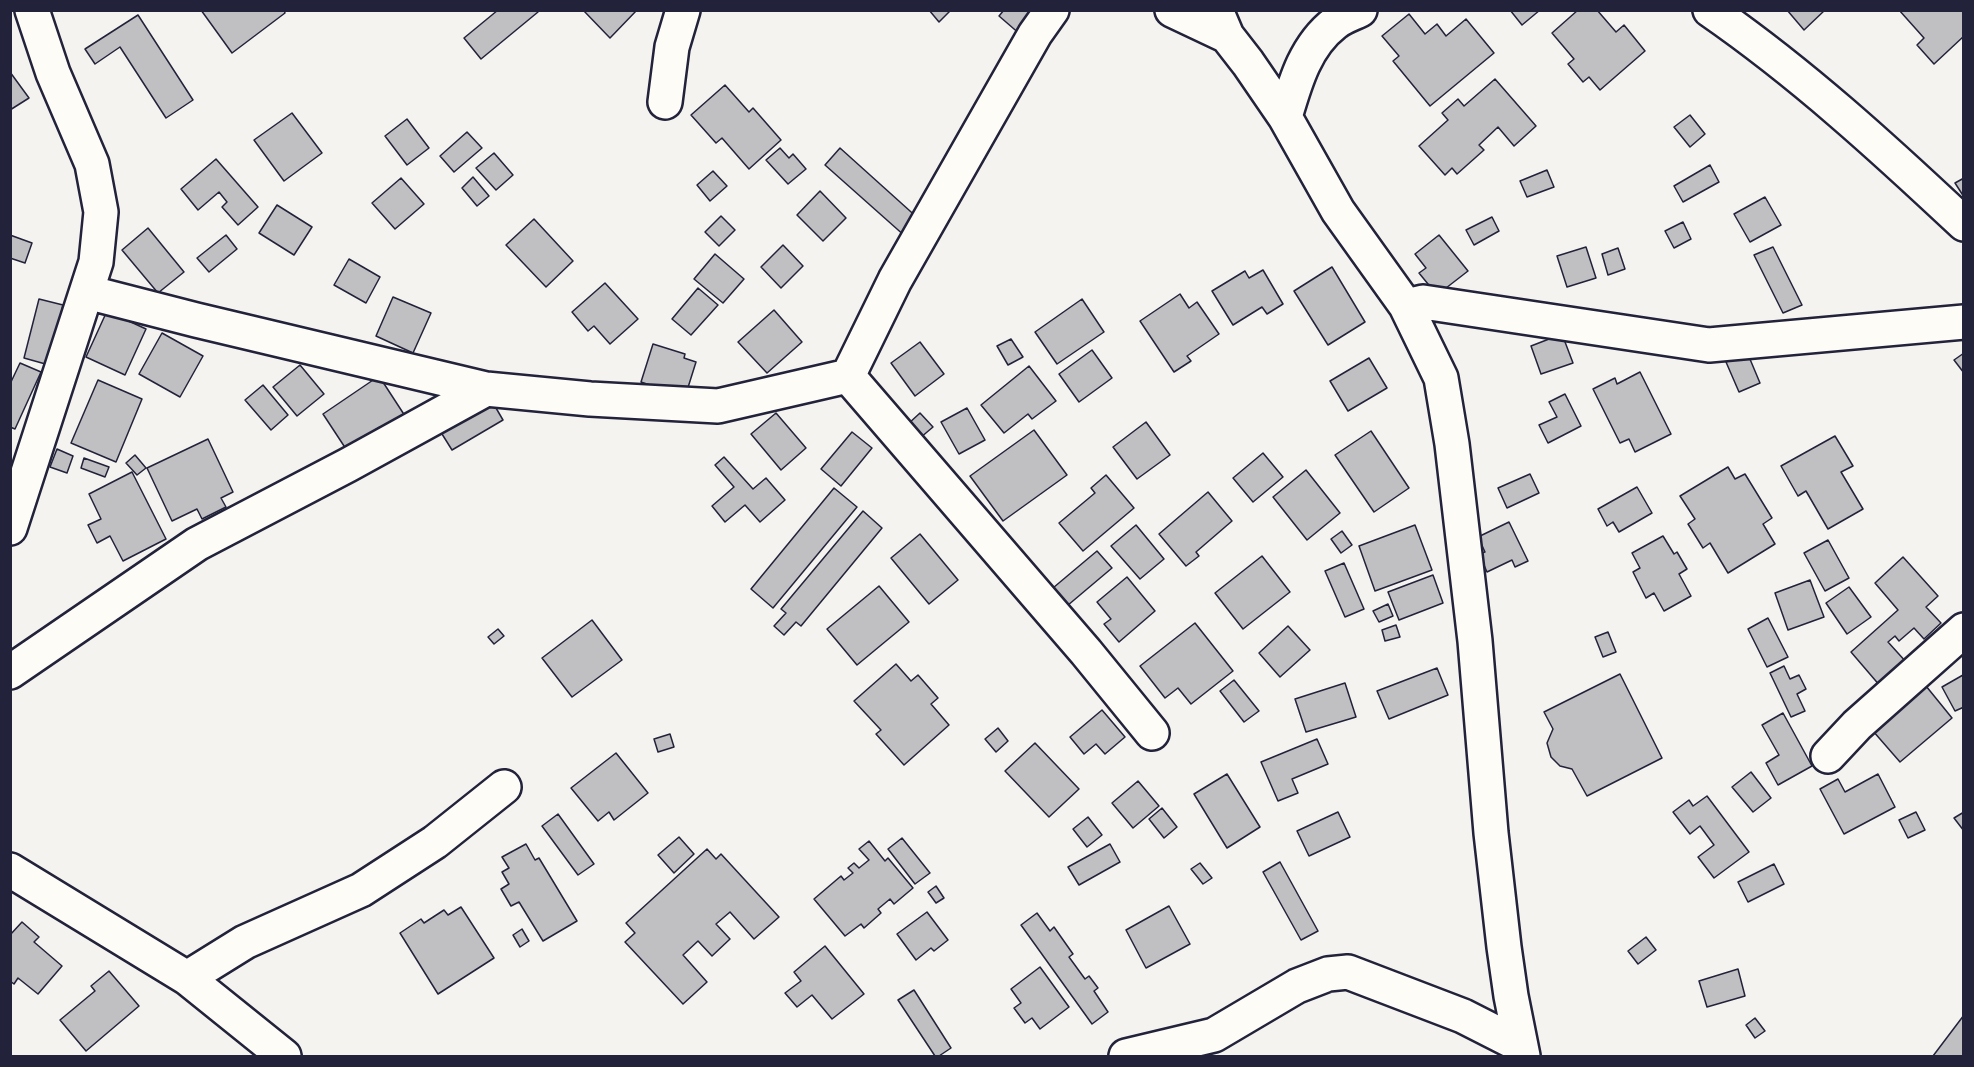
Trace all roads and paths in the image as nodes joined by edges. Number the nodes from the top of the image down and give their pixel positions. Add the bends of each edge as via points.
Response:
1 (32, 10) edge
2 (683, 10) edge
3 (1052, 10) edge
4 (1172, 10) edge
5 (1360, 10) edge
6 (1710, 10) edge
7 (1222, 23) edge
8 (665, 102) dead end
9 (1285, 117) junction
10 (1964, 224) edge
11 (87, 292) junction
12 (1406, 306) junction
13 (1964, 322) edge
14 (848, 376) junction
15 (486, 389) junction
16 (10, 528) edge
17 (1964, 630) edge
18 (10, 672) edge
19 (1152, 733) dead end
20 (1828, 756) dead end
21 (504, 787) dead end
22 (10, 870) edge
23 (187, 978) junction
24 (1510, 996) junction
25 (1463, 1016) junction
26 (1522, 1051) edge
27 (284, 1056) edge
28 (1126, 1056) edge

1 - 11 street via 53,73 92,164 101,212 96,262
2 - 8 street via 672,47
3 - 14 street via 895,280
4 - 7 street
5 - 9 street via 1336,21 1315,41
6 - 10 street via 1757,43
7 - 9 street
9 - 12 street via 1338,211
11 - 15 street
11 - 16 street
12 - 13 street via 1423,302 1709,345
12 - 24 street via 1441,378 1452,444
14 - 15 street via 718,406
14 - 19 street
15 - 18 street via 197,544
17 - 20 street via 1857,725
21 - 23 street via 435,842 361,890 245,942
22 - 23 street
23 - 27 street
24 - 25 street
24 - 26 street
25 - 26 street
25 - 28 street via 1348,972 1328,974 1297,986 1214,1035

